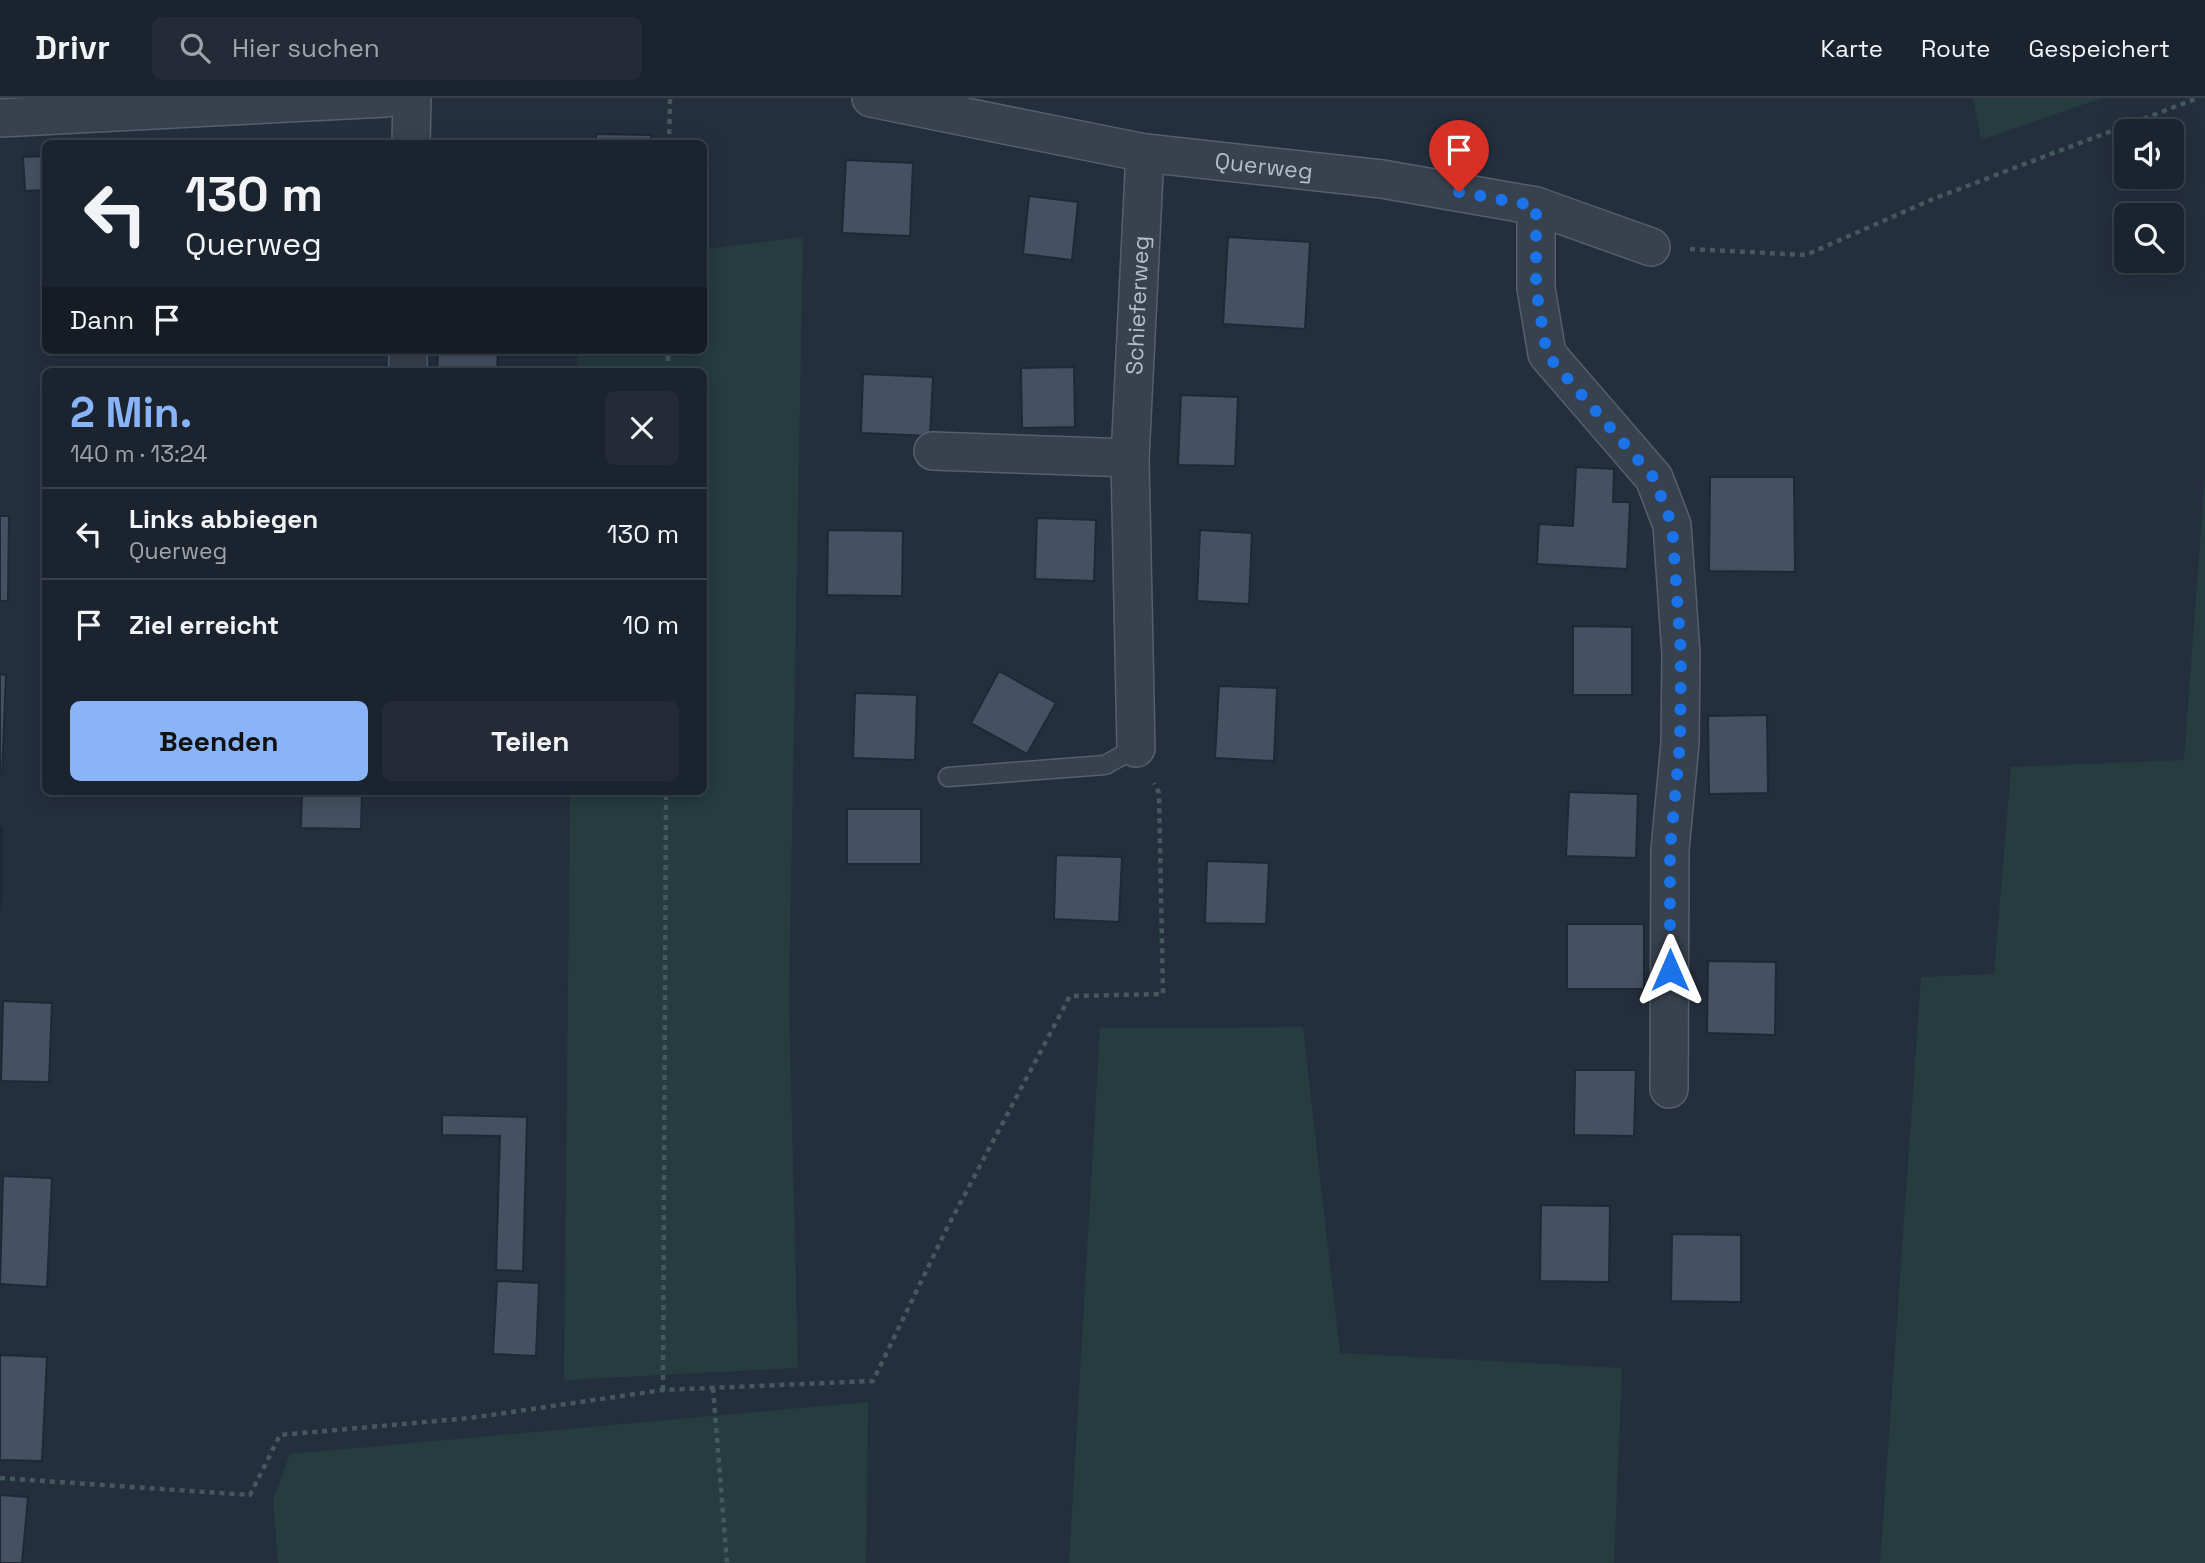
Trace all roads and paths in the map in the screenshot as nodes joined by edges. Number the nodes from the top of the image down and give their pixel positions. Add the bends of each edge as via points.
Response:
1 (386, 98) edge
2 (412, 98) edge
3 (670, 98) edge
4 (871, 98) edge
5 (2198, 98) edge
6 (0, 118) edge
7 (411, 140) edge
8 (669, 140) edge
9 (1145, 153) junction
10 (1536, 206) junction
11 (1651, 247) joint
12 (933, 451) dead end
13 (1130, 458) junction
14 (1136, 748) junction
15 (948, 777) dead end
16 (666, 795) edge
17 (1669, 1089) dead end
18 (713, 1388) junction
19 (663, 1390) junction
20 (0, 1478) edge
21 (727, 1563) edge

1 - 6 street
2 - 7 street
3 - 8 path
4 - 9 street, Querweg
5 - 11 path via 1933,199 1806,255
9 - 10 street, Querweg via 1382,179
9 - 13 street, Schieferweg
10 - 11 street, Querweg
10 - 17 street via 1536,288 1547,355 1654,478 1672,525 1681,654 1680,743 1670,850
12 - 13 street
13 - 14 street, Schieferweg
14 - 15 lane via 1105,765
14 - 18 path via 1159,793 1163,994 1070,996 947,1228 873,1381
16 - 19 path
18 - 19 path
18 - 21 path
19 - 20 path via 470,1418 281,1435 250,1495

